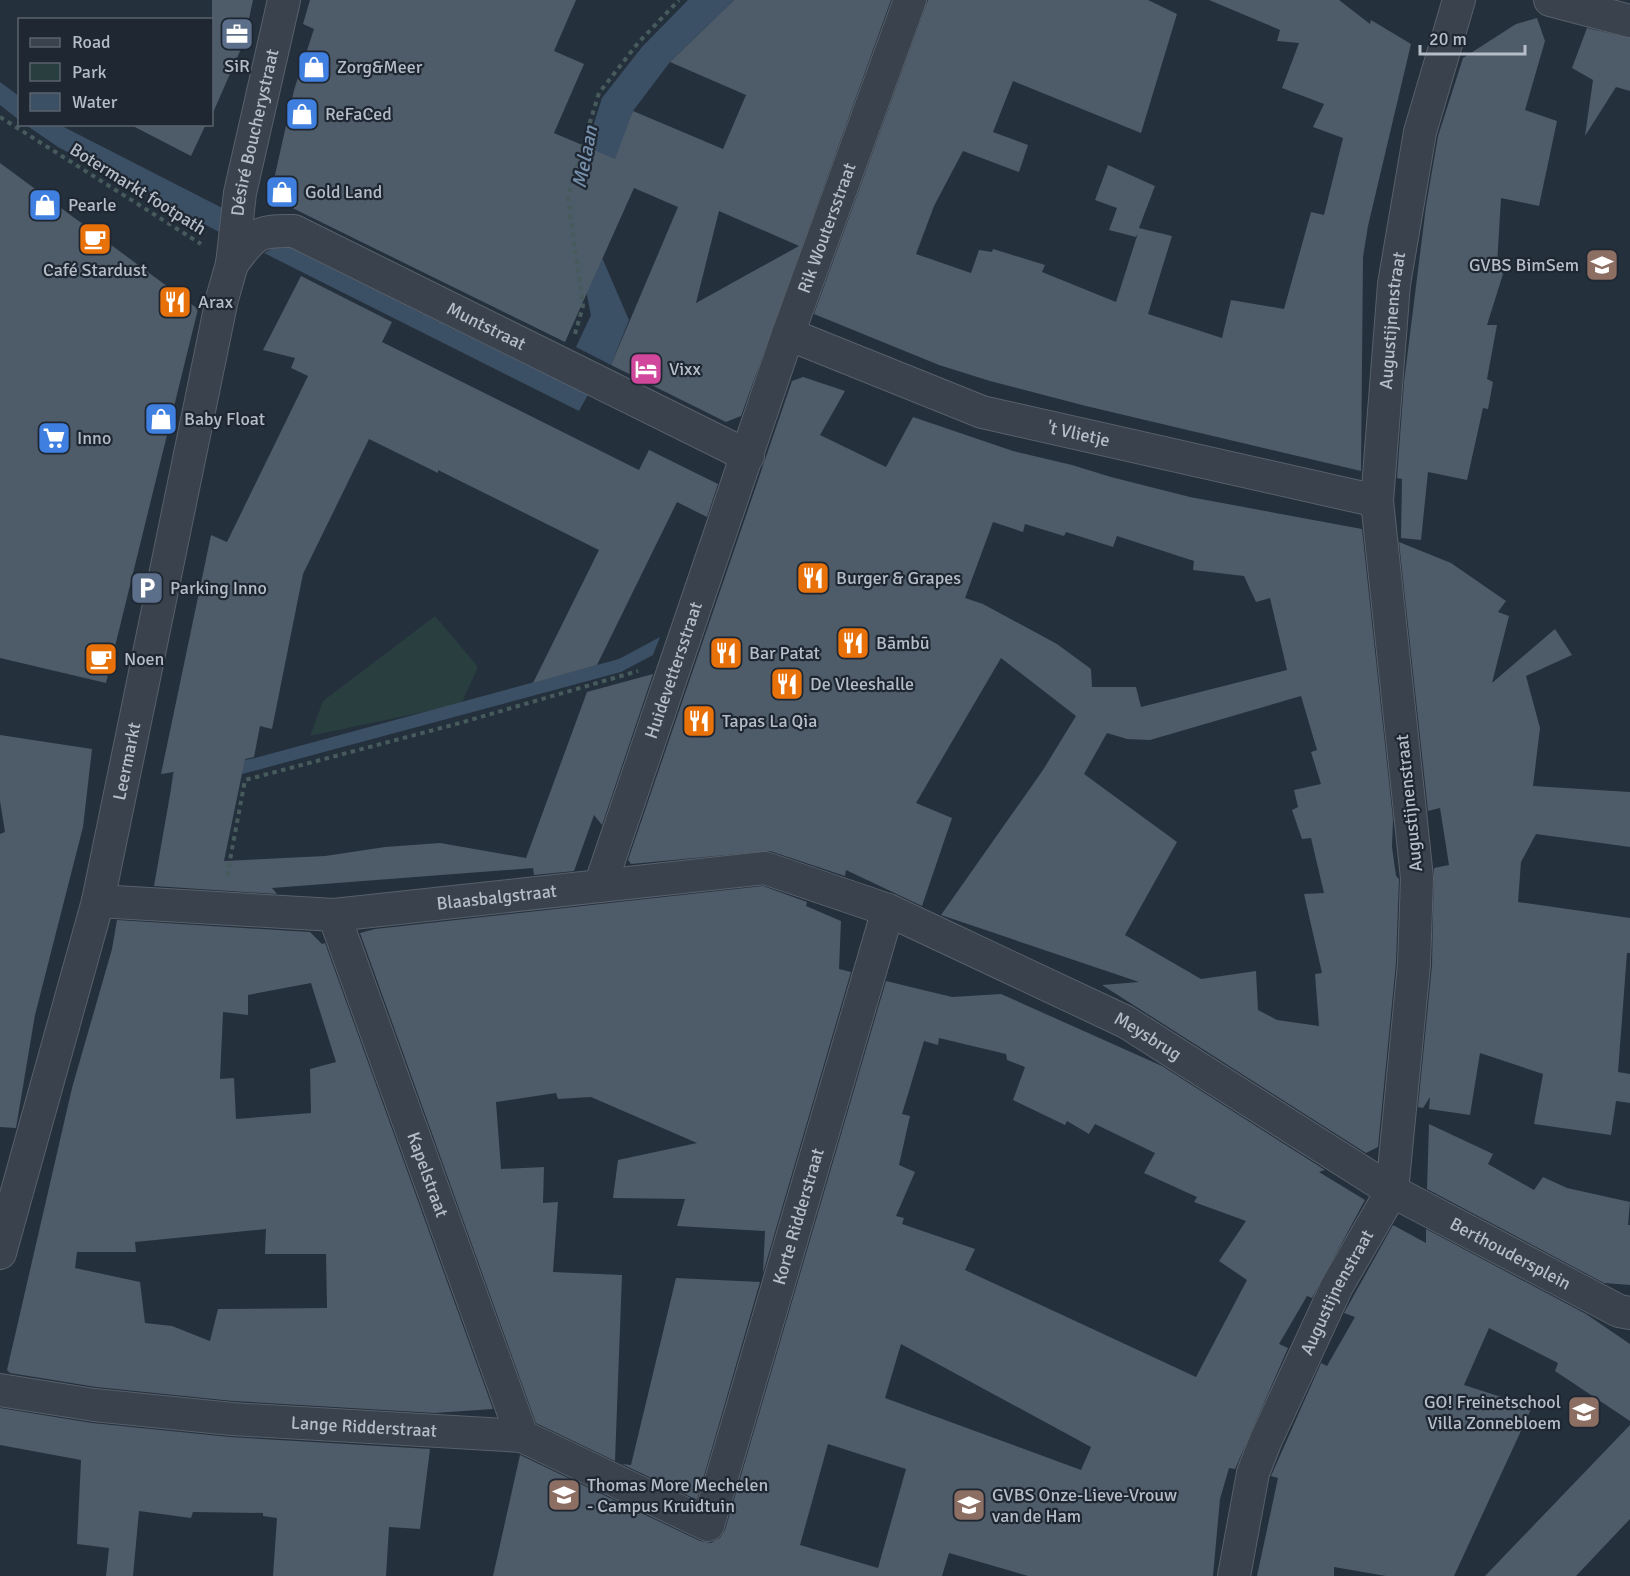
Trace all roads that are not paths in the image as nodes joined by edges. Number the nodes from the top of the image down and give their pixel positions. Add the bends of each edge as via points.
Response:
1 (284, 0) edge
2 (910, 0) edge
3 (1550, 0) edge
4 (1461, 1) edge
5 (1630, 21) edge
6 (232, 264) junction
7 (788, 334) junction
8 (748, 456) junction
9 (1377, 501) junction
10 (600, 886) junction
11 (98, 901) junction
12 (888, 910) junction
13 (334, 915) junction
14 (1392, 1191) junction
15 (0, 1253) edge
16 (1630, 1313) edge
17 (0, 1390) edge
18 (522, 1436) junction
19 (708, 1525) joint
20 (1234, 1576) edge

1 - 6 street, Désiré Boucherystraat via 240,193
2 - 7 street, Rik Woutersstraat
3 - 5 street
4 - 9 street, Augustijnenstraat via 1420,132 1394,284
6 - 8 street, Muntstraat via 246,245 266,230 294,231
6 - 11 street, Leermarkt
7 - 8 street, Rik Woutersstraat
7 - 9 street, 't Vlietje via 982,412
8 - 10 street, Huidevettersstraat
9 - 14 street, Augustijnenstraat via 1417,878 1414,964
10 - 12 street, Blaasbalgstraat via 765,868
10 - 13 street, Blaasbalgstraat
11 - 13 street, Blaasbalgstraat
11 - 15 street, Leermarkt
12 - 14 street, Meysbrug via 1126,1022
12 - 19 street, Korte Ridderstraat
13 - 18 street, Kapelstraat
14 - 16 street, Berthoudersplein via 1619,1311
14 - 20 street, Augustijnenstraat via 1337,1286 1265,1442 1253,1473
17 - 18 street, Lange Ridderstraat via 94,1405 232,1419
18 - 19 street, Lange Ridderstraat

